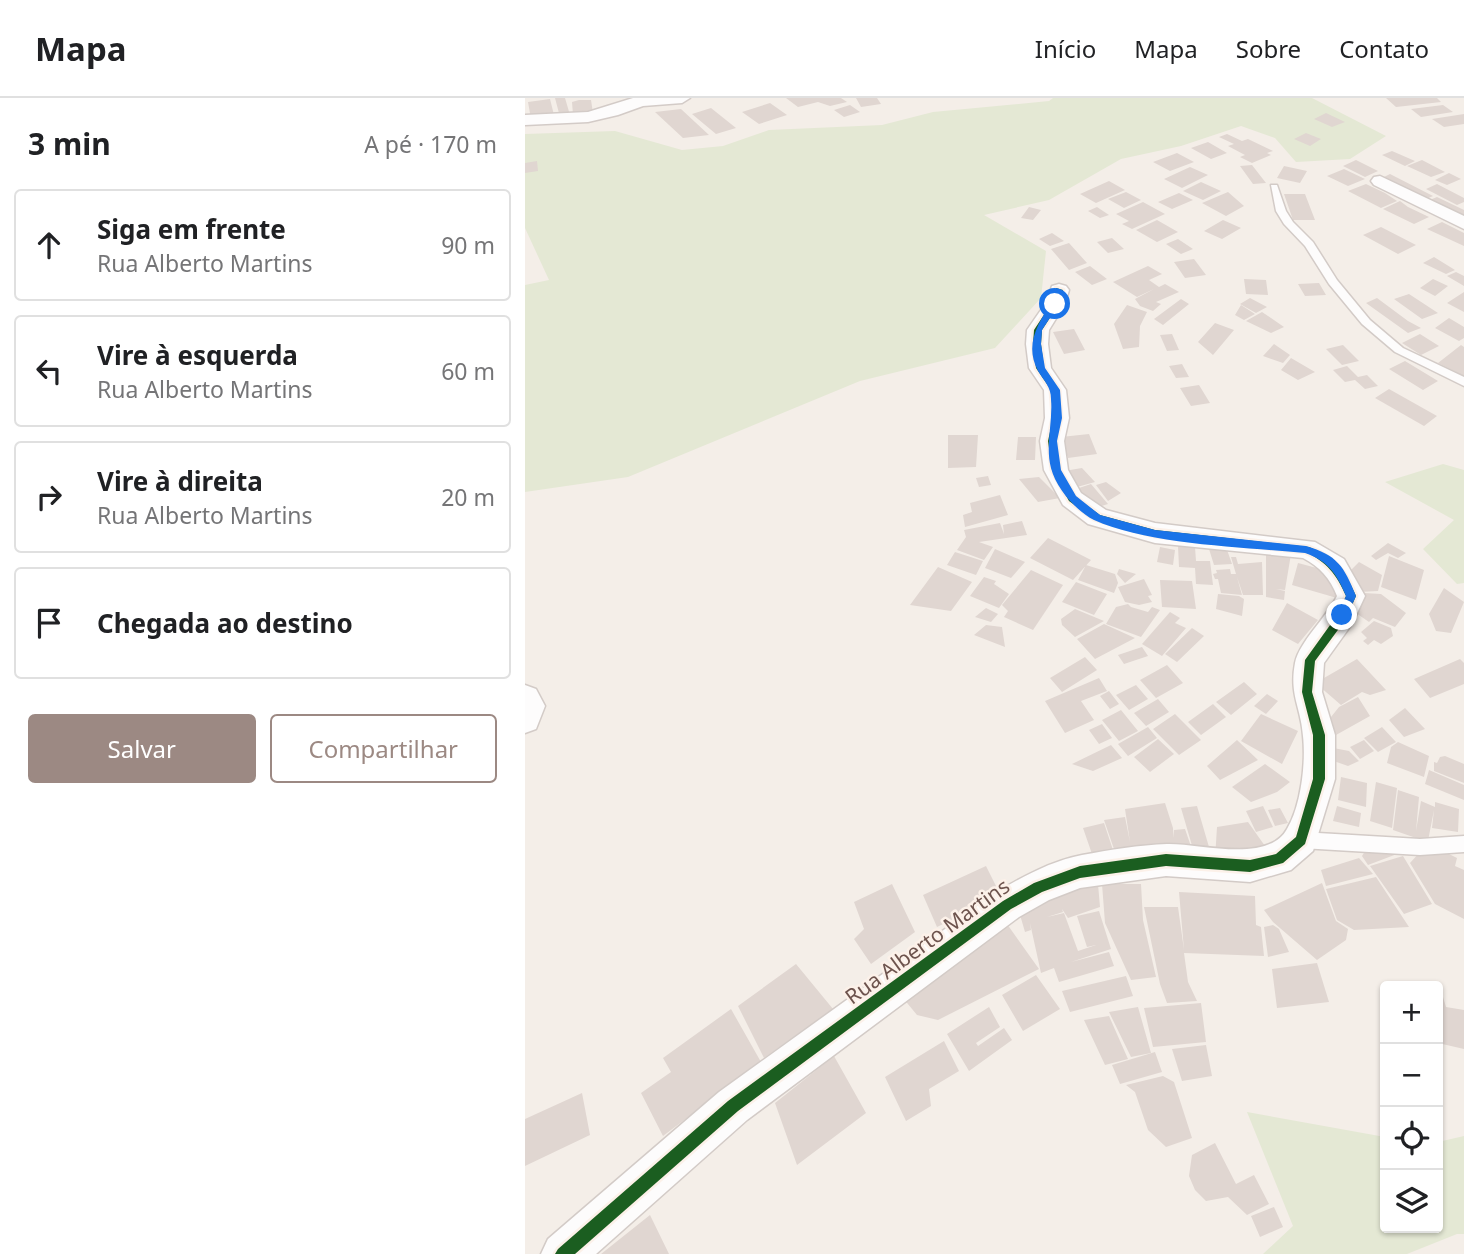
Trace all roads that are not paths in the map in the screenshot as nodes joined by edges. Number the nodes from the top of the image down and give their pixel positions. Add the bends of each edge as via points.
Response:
1 (682, 98) edge
2 (639, 100) edge
3 (525, 120) edge
4 (1380, 181) dead end
5 (1274, 187) dead end
6 (1464, 223) edge
7 (1059, 290) dead end
8 (1464, 382) edge
9 (525, 698) edge
10 (525, 720) edge
11 (1301, 840) junction
12 (1464, 844) edge
13 (563, 1254) edge

1 - 2 street
2 - 3 street via 588,117
4 - 6 street
5 - 8 lane via 1289,224 1366,322 1399,350
7 - 11 street via 1038,330 1037,344 1041,368 1055,390 1057,418 1052,441 1056,470 1072,499 1097,517 1155,533 1306,549 1325,556 1342,573 1351,596 1310,660 1307,692 1319,735 1319,779
9 - 10 street via 530,706
11 - 12 lane via 1420,848
11 - 13 street, Rua Alberto Martins via 1279,859 1249,866 1165,860 1080,872 1038,887 733,1106

